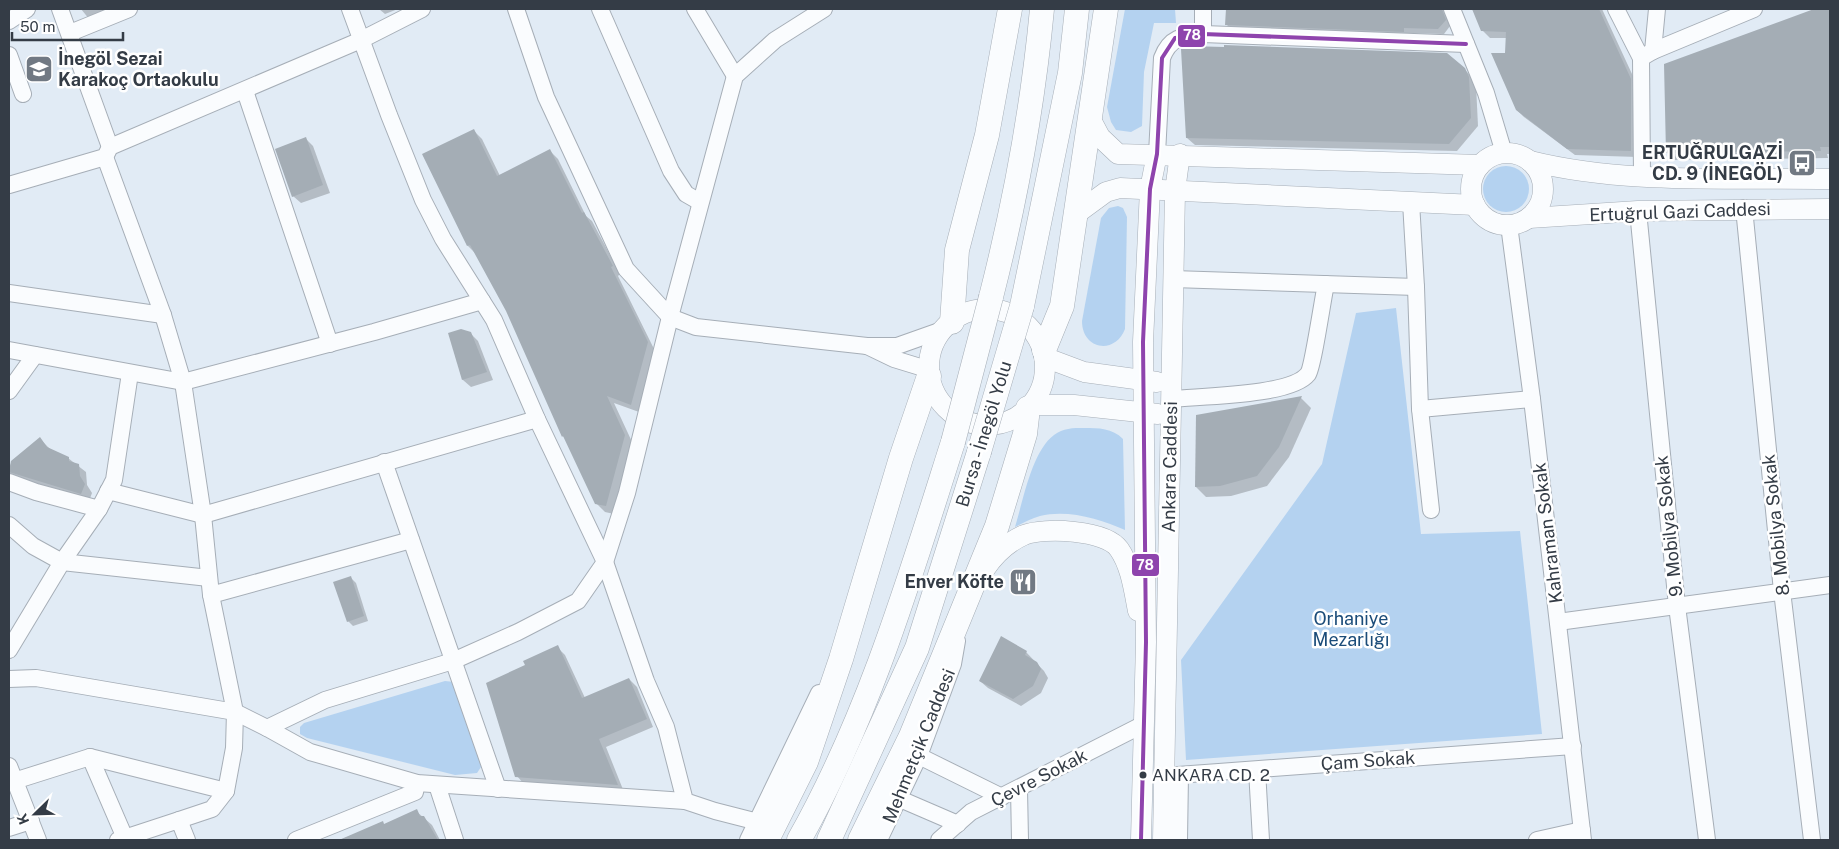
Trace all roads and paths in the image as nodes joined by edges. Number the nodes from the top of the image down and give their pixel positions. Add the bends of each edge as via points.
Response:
1 (27, 9) edge
2 (60, 9) edge
3 (129, 9) edge
4 (350, 9) edge
5 (422, 9) edge
6 (516, 9) edge
7 (600, 9) edge
8 (695, 9) edge
9 (824, 9) edge
10 (998, 9) edge
11 (1010, 9) edge
12 (1042, 9) edge
13 (1077, 9) edge
14 (1106, 9) edge
15 (1203, 9) edge
16 (1452, 9) edge
17 (1616, 9) edge
18 (1657, 9) edge
19 (1754, 9) edge
20 (9, 21) edge
21 (70, 33) junction
22 (1203, 34) junction
23 (360, 40) junction
24 (1466, 44) junction
25 (1647, 54) junction
26 (9, 55) edge
27 (735, 76) junction
28 (245, 90) junction
29 (23, 94) dead end
30 (992, 108) junction
31 (1090, 118) junction
32 (107, 152) junction
33 (1504, 153) junction
34 (1157, 154) junction
35 (1180, 154) junction
36 (1530, 161) junction
37 (1480, 165) junction
38 (1642, 176) junction
39 (1830, 179) edge
40 (9, 186) edge
41 (1150, 189) junction
42 (1174, 191) junction
43 (700, 202) junction
44 (1411, 202) junction
45 (1475, 205) junction
46 (1744, 208) junction
47 (1830, 209) edge
48 (1638, 211) junction
49 (1076, 214) junction
50 (1529, 218) junction
51 (1509, 225) junction
52 (1174, 279) junction
53 (1326, 284) junction
54 (1416, 287) junction
55 (9, 292) edge
56 (482, 301) junction
57 (163, 316) junction
58 (670, 317) junction
59 (948, 325) junction
60 (330, 344) junction
61 (867, 346) junction
62 (9, 350) edge
63 (1044, 354) junction
64 (35, 355) junction
65 (130, 372) junction
66 (929, 373) junction
67 (1144, 381) junction
68 (183, 382) junction
69 (9, 391) edge
70 (1171, 399) junction
71 (1532, 399) junction
72 (1030, 406) junction
73 (1420, 409) junction
74 (1144, 413) junction
75 (537, 420) junction
76 (384, 462) junction
77 (9, 482) edge
78 (108, 491) junction
79 (99, 509) junction
80 (1431, 510) dead end
81 (203, 515) junction
82 (9, 525) edge
83 (411, 540) junction
84 (62, 562) junction
85 (605, 562) junction
86 (209, 578) junction
87 (1830, 585) edge
88 (974, 586) junction
89 (1782, 591) junction
90 (211, 595) junction
91 (1677, 606) junction
92 (959, 621) junction
93 (1558, 622) junction
94 (1146, 642) junction
95 (9, 650) edge
96 (453, 661) junction
97 (9, 679) edge
98 (235, 712) junction
99 (1144, 724) junction
100 (267, 728) junction
101 (1572, 746) junction
102 (919, 756) junction
103 (90, 757) junction
104 (1257, 770) junction
105 (12, 774) edge
106 (1172, 776) junction
107 (418, 783) junction
108 (438, 785) junction
109 (1019, 788) junction
110 (498, 789) junction
111 (226, 791) junction
112 (1002, 797) junction
113 (900, 799) junction
114 (685, 800) junction
115 (179, 820) junction
116 (31, 822) junction
117 (958, 824) junction
118 (9, 828) edge
119 (762, 831) edge
120 (1583, 835) edge
121 (121, 839) edge
122 (38, 840) edge
123 (187, 840) edge
124 (296, 840) edge
125 (455, 840) edge
126 (748, 840) edge
127 (799, 840) edge
128 (829, 840) edge
129 (860, 840) edge
130 (879, 840) edge
131 (939, 840) edge
132 (1020, 840) edge
133 (1140, 840) edge
134 (1163, 840) edge
135 (1179, 840) edge
136 (1260, 840) edge
137 (1537, 840) edge
138 (1707, 840) edge
139 (1812, 840) edge

1 - 20 street
2 - 21 street
3 - 21 street
4 - 23 street
5 - 23 street
6 - 58 street via 546,97 626,269
7 - 43 street via 671,171 686,194
8 - 27 street
9 - 27 street via 775,40
10 - 30 street
11 - 30 highway
12 - 127 highway, Bursa - İnegöl Yolu, bridge via 1002,254 953,442 901,606 844,750
13 - 128 highway, Bursa - İnegöl Yolu, bridge via 1070,73 1022,306 979,452 917,648
14 - 31 highway
15 - 22 street
16 - 24 street
17 - 25 street
18 - 25 street
19 - 25 street
21 - 32 street
22 - 24 street
22 - 34 street via 1175,38 1162,58
23 - 28 street
23 - 56 street via 423,200
24 - 33 street via 1494,116
25 - 38 street
26 - 29 street
27 - 43 street
28 - 32 street
28 - 60 street
30 - 59 highway via 957,250
31 - 34 main road via 1100,137 1118,154
31 - 49 highway
32 - 40 street
32 - 57 street
33 - 36 main road via 1514,153
33 - 37 main road
34 - 35 main road
34 - 41 main road, Ankara Caddesi
35 - 37 main road
35 - 42 main road, Ankara Caddesi
36 - 38 main road, Ertuğrul Gazi Caddesi via 1590,173
36 - 50 main road via 1542,179 1544,190 1542,200
37 - 45 main road via 1471,184
38 - 39 main road, Ertuğrul Gazi Caddesi
41 - 42 main road
41 - 49 main road via 1120,188 1106,192
41 - 67 main road, Ankara Caddesi via 1144,297
42 - 44 main road
42 - 52 main road, Ankara Caddesi
43 - 58 street
44 - 45 main road
44 - 54 street
45 - 51 main road via 1489,220
46 - 47 main road, Ertuğrul Gazi Caddesi
46 - 48 main road, Ertuğrul Gazi Caddesi
46 - 89 street, 8. Mobilya Sokak
48 - 50 main road, Ertuğrul Gazi Caddesi
48 - 91 street, 9. Mobilya Sokak
49 - 63 highway via 1062,306
50 - 51 main road
51 - 71 street, Kahraman Sokak
52 - 53 street
52 - 70 main road, Ankara Caddesi
53 - 54 street
53 - 70 street via 1309,373 1297,384 1262,392
54 - 73 street
55 - 57 street
56 - 60 street
56 - 75 street via 494,320
57 - 68 street
58 - 61 street via 696,327
58 - 85 street via 627,493
59 - 61 street via 897,346
59 - 63 main road via 965,313 984,308 1003,310 1021,319 1035,333
59 - 66 main road via 936,338
60 - 68 street
61 - 66 street
62 - 64 street
63 - 67 main road via 1084,372
63 - 72 main road via 1046,369 1042,388
64 - 65 street
64 - 69 street
65 - 68 street
65 - 78 street via 114,480
66 - 72 main road via 935,394 947,409 963,420 981,425 1000,424 1018,417
66 - 119 highway via 806,762
67 - 70 main road
67 - 74 main road, Ankara Caddesi
68 - 81 street
70 - 74 main road
70 - 106 main road, Ankara Caddesi
71 - 73 street
71 - 93 street, Kahraman Sokak
72 - 74 main road via 1074,405
72 - 88 highway via 1025,434 997,526
73 - 80 street
74 - 94 main road, Ankara Caddesi
75 - 76 street
75 - 85 street
76 - 81 street
76 - 83 street
77 - 79 street
78 - 79 street
78 - 81 street
79 - 84 street
81 - 86 street
82 - 84 street via 33,546
83 - 90 street
83 - 96 street
84 - 86 street
84 - 95 street
85 - 96 street via 578,601
85 - 114 street via 646,681 666,726
86 - 90 street
87 - 89 street
88 - 92 highway
88 - 94 main road via 996,552 1025,535 1046,531 1101,536 1119,548
89 - 91 street
89 - 139 street, 8. Mobilya Sokak
90 - 98 street
91 - 93 street
91 - 138 street, 9. Mobilya Sokak
92 - 102 street, Mehmetçik Caddesi via 954,664
92 - 129 highway via 911,736
93 - 101 street, Kahraman Sokak
94 - 99 main road, Ankara Caddesi
96 - 100 street via 325,700
96 - 110 street
97 - 98 street via 36,678
98 - 100 street
98 - 111 street via 234,748
99 - 109 street, Çevre Sokak
99 - 133 main road, Ankara Caddesi
100 - 107 street via 310,752
101 - 104 street, Çam Sokak
101 - 120 street, Kahraman Sokak
102 - 112 street
102 - 113 street, Mehmetçik Caddesi
103 - 105 street
103 - 111 street
103 - 121 street
104 - 106 street, Çam Sokak
104 - 136 street
105 - 116 street
106 - 134 main road, Ankara Caddesi
106 - 135 street
107 - 108 street
107 - 124 street via 415,792
108 - 110 street
108 - 125 street
109 - 112 street, Çevre Sokak
109 - 132 street
110 - 114 street
111 - 115 street via 212,809
112 - 117 street, Çevre Sokak via 972,812
113 - 117 street
113 - 130 street, Mehmetçik Caddesi
114 - 119 street
115 - 121 street
115 - 123 street
116 - 118 street
116 - 122 street
117 - 131 street, Çevre Sokak
119 - 126 street
120 - 137 street

